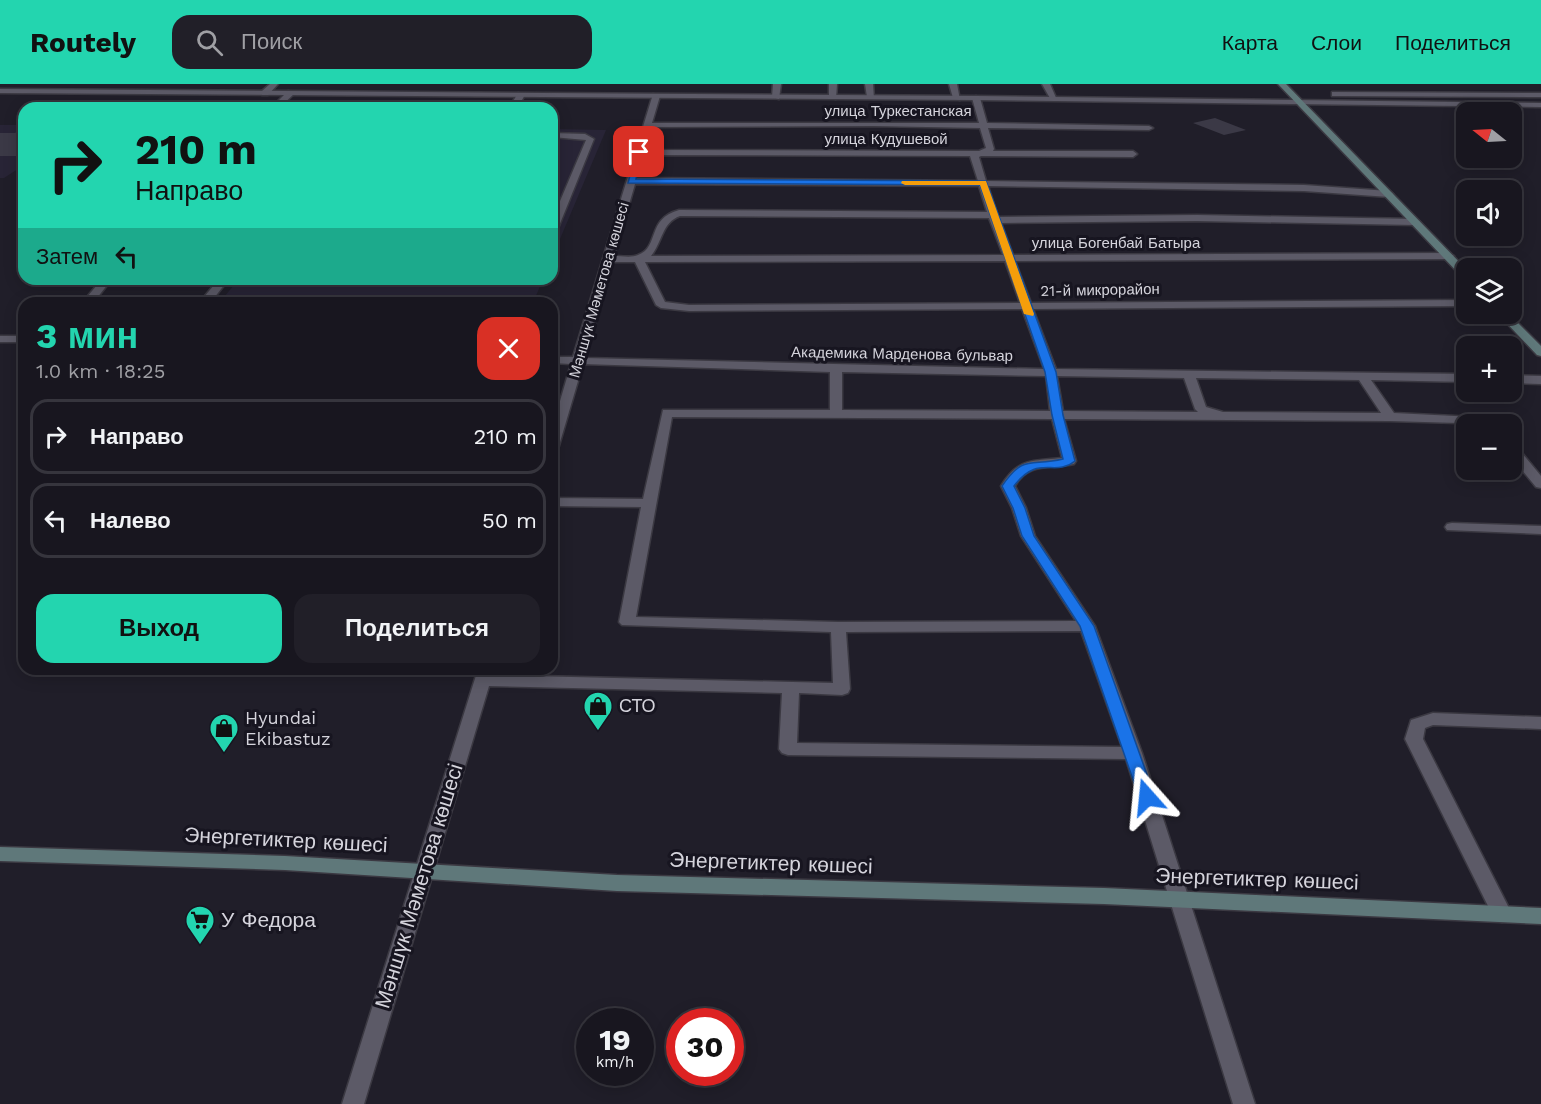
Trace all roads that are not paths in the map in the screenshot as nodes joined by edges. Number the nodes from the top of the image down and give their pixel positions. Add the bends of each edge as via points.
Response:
1 (274, 84) edge
2 (777, 84) edge
3 (833, 84) edge
4 (869, 84) edge
5 (953, 84) edge
6 (1046, 84) edge
7 (1282, 84) edge
8 (1449, 84) edge
9 (0, 91) edge
10 (265, 93) junction
11 (291, 93) junction
12 (1335, 94) dead end
13 (521, 95) junction
14 (1463, 95) junction
15 (1541, 95) edge
16 (656, 96) junction
17 (776, 97) junction
18 (833, 97) junction
19 (870, 97) junction
20 (957, 98) junction
21 (976, 98) junction
22 (1054, 98) junction
23 (281, 102) edge
24 (517, 102) edge
25 (1301, 102) junction
26 (1541, 105) edge
27 (647, 125) junction
28 (983, 126) junction
29 (1149, 128) dead end
30 (558, 135) edge
31 (639, 152) junction
32 (986, 152) junction
33 (1133, 154) dead end
34 (631, 181) junction
35 (983, 183) junction
36 (1389, 194) junction
37 (558, 216) edge
38 (994, 217) junction
39 (1416, 222) junction
40 (1449, 256) junction
41 (1009, 258) junction
42 (608, 259) junction
43 (639, 259) junction
44 (1456, 264) edge
45 (102, 285) edge
46 (219, 285) edge
47 (92, 297) edge
48 (209, 297) edge
49 (1456, 303) edge
50 (1026, 306) junction
51 (1513, 324) edge
52 (0, 339) edge
53 (18, 339) edge
54 (1541, 353) edge
55 (558, 360) edge
56 (578, 360) junction
57 (836, 368) junction
58 (1050, 372) junction
59 (1189, 374) junction
60 (1363, 377) junction
61 (1456, 378) edge
62 (1522, 379) edge
63 (1541, 380) edge
64 (836, 414) junction
65 (1058, 415) junction
66 (1222, 416) junction
67 (1390, 417) junction
68 (1456, 420) edge
69 (558, 428) edge
70 (1522, 462) edge
71 (1541, 484) edge
72 (558, 502) edge
73 (649, 503) junction
74 (1452, 527) dead end
75 (1541, 530) edge
76 (1087, 626) junction
77 (838, 627) junction
78 (485, 675) edge
79 (509, 675) edge
80 (791, 687) junction
81 (1541, 723) edge
82 (1133, 753) junction
83 (0, 854) edge
84 (424, 871) junction
85 (1181, 900) junction
86 (1502, 914) junction
87 (1541, 916) edge
88 (354, 1104) edge
89 (1244, 1104) edge

1 - 10 street
2 - 17 street
3 - 18 street
4 - 19 street
5 - 20 street
6 - 22 street
7 - 25 main road
8 - 14 street
9 - 10 street
10 - 11 street
11 - 13 street
11 - 23 street
12 - 14 street
13 - 16 street
13 - 24 street
14 - 15 street
16 - 17 street
16 - 27 street, Мәншүк Мәметова көшесі
17 - 18 street
18 - 19 street
19 - 20 street
20 - 21 street
21 - 22 street
21 - 28 street
22 - 25 street
25 - 26 street
25 - 36 main road
27 - 28 street, улица Туркестанская
27 - 31 street, Мәншүк Мәметова көшесі
28 - 29 street, улица Туркестанская
28 - 32 street via 990,149
30 - 37 street via 590,139
31 - 32 street, улица Кудушевой
31 - 34 street, Мәншүк Мәметова көшесі
32 - 33 street, улица Кудушевой
32 - 35 street via 974,156
34 - 35 street
34 - 42 street, Мәншүк Мәметова көшесі
35 - 36 street via 1304,188
35 - 38 street
36 - 39 main road
38 - 39 street, улица Богенбай Батыра
38 - 41 street
38 - 43 street, улица Богенбай Батыра via 679,213 663,220 659,238 648,255
39 - 40 main road
40 - 41 street, улица Богенбай Батыра
40 - 44 main road
41 - 43 street, улица Богенбай Батыра
41 - 50 street
42 - 43 street, улица Богенбай Батыра
42 - 56 street, Мәншүк Мәметова көшесі
43 - 50 street, 21-й микрорайон via 661,305
45 - 47 street
46 - 48 street
49 - 50 street, 21-й микрорайон
50 - 58 street
51 - 54 main road
52 - 53 street
55 - 56 street, Академика Марденова бульвар
56 - 57 street, Академика Марденова бульвар
56 - 69 street, Мәншүк Мәметова көшесі
57 - 58 street, Академика Марденова бульвар
57 - 64 street
58 - 59 street, Академика Марденова бульвар
58 - 65 street
59 - 60 street, Академика Марденова бульвар
59 - 66 street via 1201,409
60 - 61 street, Академика Марденова бульвар
60 - 67 street
62 - 63 street
64 - 65 street
64 - 73 street via 667,412
65 - 66 street
65 - 76 street via 1069,461 1035,464 1020,470 1008,486 1028,536
66 - 67 street
67 - 68 street
70 - 71 street
72 - 73 street
73 - 77 street via 627,622
74 - 75 street
76 - 77 street
76 - 82 street
77 - 80 street via 842,689
78 - 84 street, Мәншүк Мәметова көшесі
79 - 80 street
80 - 82 street via 788,749
81 - 86 street via 1432,719 1417,724 1414,739
82 - 85 street
83 - 84 main road, Энергетиктер көшесі
84 - 85 main road, Энергетиктер көшесі via 616,883
84 - 88 street, Мәншүк Мәметова көшесі
85 - 86 main road, Энергетиктер көшесі
85 - 89 street
86 - 87 main road, Энергетиктер көшесі

